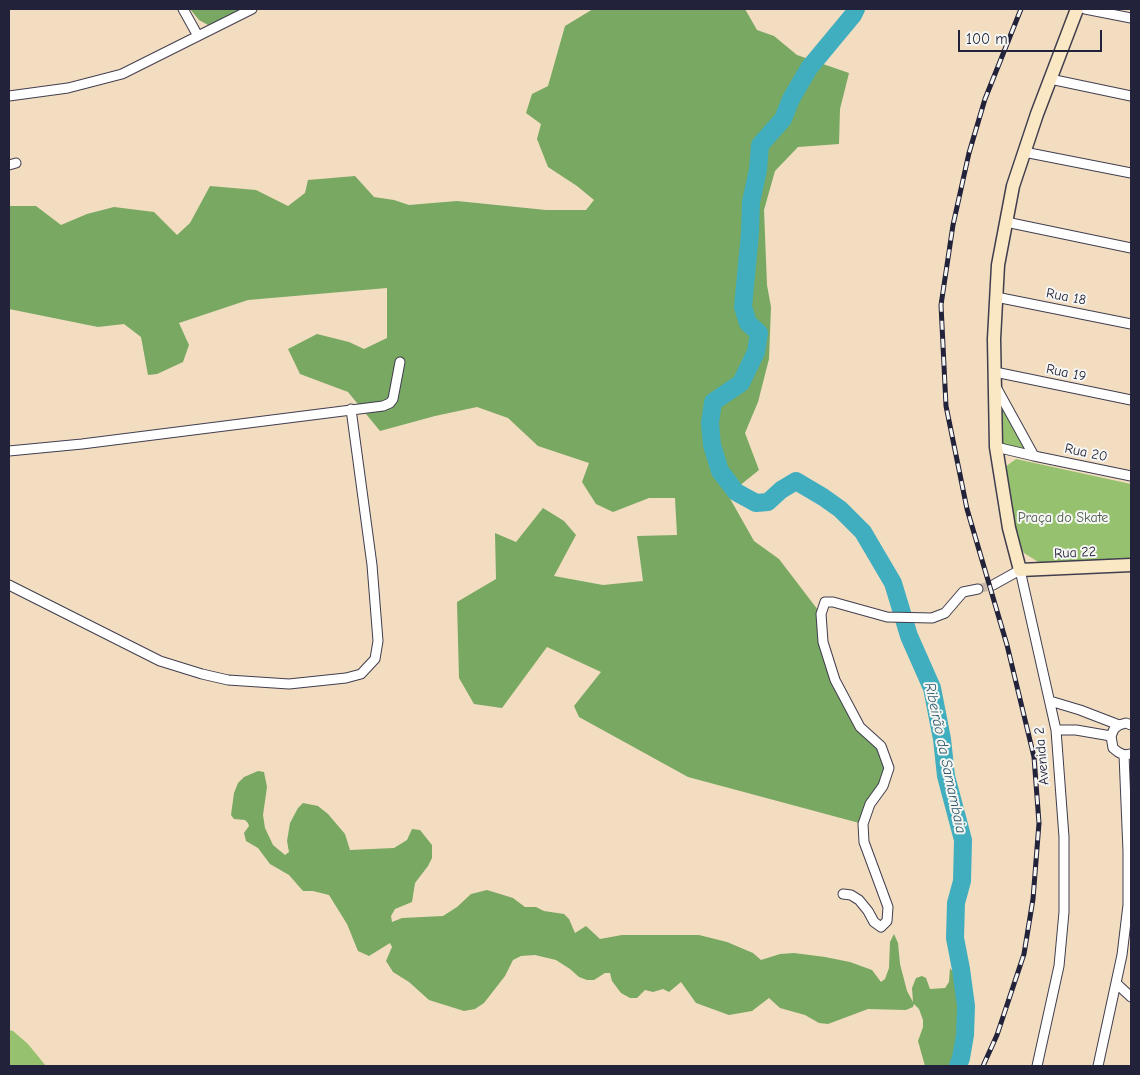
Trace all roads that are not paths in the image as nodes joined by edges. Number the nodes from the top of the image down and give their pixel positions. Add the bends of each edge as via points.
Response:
1 (182, 9) edge
2 (252, 9) edge
3 (1077, 9) edge
4 (1084, 9) edge
5 (1131, 18) edge
6 (198, 36) junction
7 (1050, 79) junction
8 (9, 96) edge
9 (1131, 96) edge
10 (1024, 152) junction
11 (1131, 173) edge
12 (1006, 222) junction
13 (1131, 248) edge
14 (996, 297) junction
15 (1131, 324) edge
16 (400, 362) dead end
17 (995, 372) junction
18 (995, 385) junction
19 (1131, 400) edge
20 (351, 410) junction
21 (996, 447) junction
22 (9, 451) edge
23 (1034, 456) junction
24 (1131, 476) edge
25 (1131, 565) edge
26 (1020, 570) junction
27 (9, 584) edge
28 (993, 585) tunnel mouth
29 (978, 589) tunnel mouth
30 (1050, 701) junction
31 (1119, 725) junction
32 (1131, 725) edge
33 (1056, 730) junction
34 (1111, 736) junction
35 (1128, 754) edge
36 (1130, 851) edge
37 (843, 894) dead end
38 (1116, 983) junction
39 (1131, 997) edge
40 (1037, 1066) edge
41 (1098, 1066) edge

1 - 6 street
2 - 6 street
3 - 7 street, Avenida 2
4 - 5 street
6 - 8 street via 122,74 68,88
7 - 9 street
7 - 10 street, Avenida 2
10 - 11 street
10 - 12 street, Avenida 2 via 1012,186
12 - 13 street
12 - 14 street, Avenida 2
14 - 15 street, Rua 18
14 - 17 street, Avenida 2
16 - 20 street via 394,399 390,403
17 - 18 street, Avenida 2
17 - 19 street, Rua 19
18 - 21 street, Avenida 2
18 - 23 street
20 - 22 street
20 - 27 street via 372,565 378,641 375,659 361,674 289,684 228,680 202,674 160,661
21 - 23 street, Rua 20
21 - 26 street, Avenida 2 via 1009,528
23 - 24 street, Rua 20
25 - 26 street, Rua 22
26 - 28 street
26 - 30 street, Avenida 2
29 - 37 street via 963,592 946,613 932,618 887,617 825,602 821,614 823,642 835,680 860,727 881,746 889,768 863,824 864,842 888,907 887,921 881,927 860,900
30 - 31 street
30 - 33 street, Avenida 2
31 - 32 street
31 - 34 street
33 - 34 street
33 - 40 street, Avenida 2 via 1064,837 1064,912 1059,966
34 - 35 street via 1113,748
35 - 36 street
36 - 38 street via 1128,905
38 - 39 street
38 - 41 street

